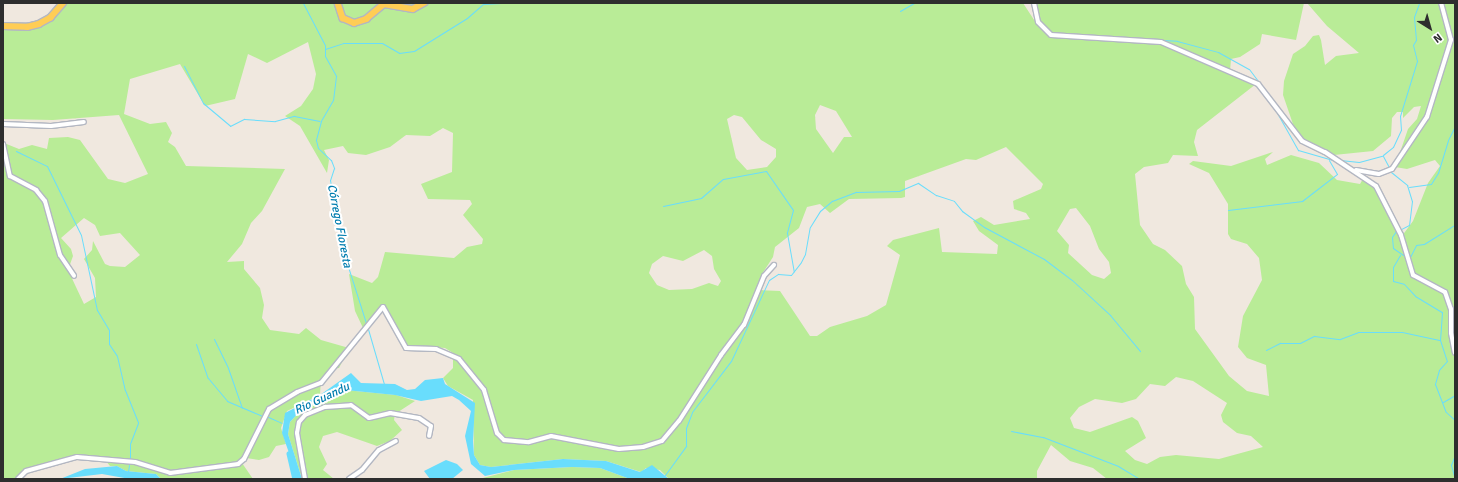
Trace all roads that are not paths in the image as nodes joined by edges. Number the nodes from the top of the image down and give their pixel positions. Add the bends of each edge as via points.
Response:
1 (63, 3) edge
2 (338, 3) edge
3 (424, 3) edge
4 (1034, 3) edge
5 (1441, 3) edge
6 (3, 26) edge
7 (84, 122) dead end
8 (3, 124) edge
9 (3, 144) edge
10 (1353, 169) junction
11 (774, 265) dead end
12 (74, 276) dead end
13 (1455, 353) edge
14 (429, 436) dead end
15 (396, 441) dead end
16 (17, 479) edge
17 (306, 479) edge
18 (349, 479) edge

1 - 6 main road via 50,18 39,24 27,27
2 - 3 main road via 343,18 354,23 363,21 384,4 412,9
4 - 10 street via 1038,22 1051,35 1161,42 1250,79 1263,89 1276,110 1302,141
5 - 10 street via 1451,40 1426,120 1392,169 1379,174
7 - 8 street via 45,126
9 - 12 street via 8,173 36,190 45,201 48,222 60,255
10 - 13 street via 1372,181 1382,194 1401,235 1413,275 1446,292 1451,309 1451,333
11 - 16 street via 764,276 747,312 744,325 720,354 679,422 662,441 643,447 619,450 550,436 529,442 502,439 497,433 484,390 459,360 436,348 406,348 383,306 321,383 297,392 269,409 244,460 238,464 170,473 135,462 77,457 23,473
14 - 17 street via 431,426 419,418 390,413 369,418 351,405 325,407 305,415 299,422 297,433
15 - 18 street via 379,450 362,470

